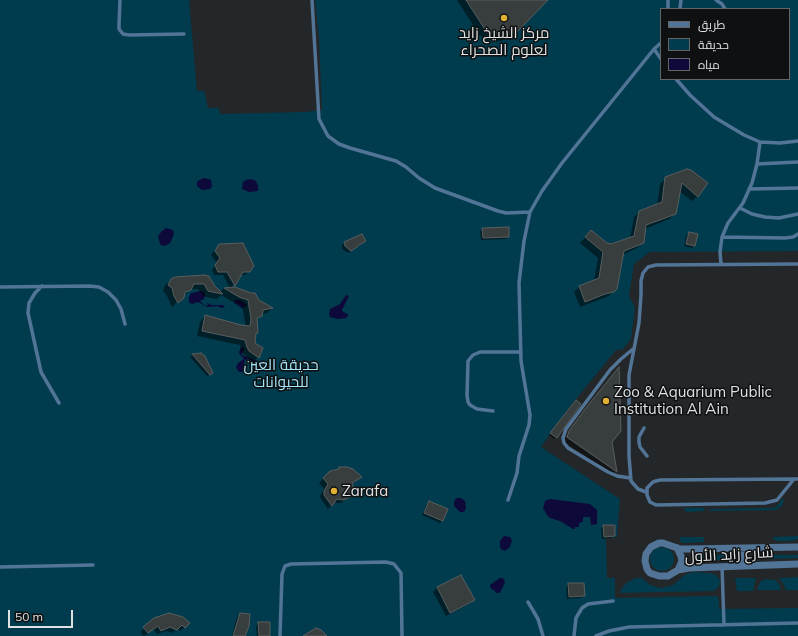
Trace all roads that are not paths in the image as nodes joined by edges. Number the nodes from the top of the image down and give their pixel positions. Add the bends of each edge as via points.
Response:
1 (120, 0) edge
2 (312, 0) edge
3 (681, 0) edge
4 (716, 0) edge
5 (680, 8) dead end
6 (724, 8) edge
7 (184, 34) dead end
8 (660, 44) edge
9 (654, 49) junction
10 (660, 57) edge
11 (677, 80) edge
12 (798, 141) edge
13 (760, 142) junction
14 (798, 162) edge
15 (757, 164) junction
16 (798, 188) edge
17 (749, 189) junction
18 (740, 208) junction
19 (530, 212) junction
20 (798, 214) edge
21 (798, 234) edge
22 (722, 237) junction
23 (721, 264) junction
24 (798, 264) edge
25 (42, 286) junction
26 (0, 287) edge
27 (125, 324) dead end
28 (633, 349) junction
29 (521, 352) junction
30 (59, 403) dead end
31 (493, 411) dead end
32 (644, 428) dead end
33 (648, 456) dead end
34 (630, 478) junction
35 (796, 479) edge
36 (646, 492) junction
37 (508, 500) dead end
38 (797, 547) edge
39 (677, 548) junction
40 (746, 549) junction
41 (798, 564) edge
42 (93, 565) dead end
43 (745, 565) junction
44 (722, 566) junction
45 (0, 567) edge
46 (678, 570) junction
47 (613, 601) dead end
48 (528, 602) dead end
49 (798, 623) edge
50 (724, 625) junction
51 (280, 636) edge
52 (402, 636) edge
53 (543, 636) edge
54 (574, 636) edge
55 (596, 636) edge

1 - 7 lane via 118,25 123,34
2 - 19 lane via 319,119 328,136 350,148 401,163 436,188 498,211
3 - 5 lane
4 - 6 lane
8 - 9 lane
9 - 10 lane
9 - 19 lane via 552,177
11 - 13 lane via 714,117
12 - 13 lane
13 - 15 lane
14 - 15 lane
15 - 17 lane
16 - 17 lane
17 - 18 lane
18 - 20 lane via 752,214 772,218
18 - 22 lane via 728,223
19 - 29 lane via 524,240 520,283
21 - 22 lane via 785,238
22 - 23 lane
23 - 24 lane
23 - 28 lane via 656,265 645,270 641,277 639,323
25 - 26 lane
25 - 27 lane via 89,286 103,289 112,295 119,305
25 - 30 lane via 29,303 28,313 41,372
28 - 34 lane via 629,375
28 - 34 lane via 610,370 566,429 563,438 568,448 613,475
29 - 31 lane via 480,352 468,361 468,402 477,410
29 - 37 lane via 530,420
32 - 33 lane via 639,442
34 - 36 lane via 638,489
35 - 36 lane via 656,481
35 - 36 lane via 777,500 765,503 656,505 648,499
38 - 40 street, شارع زايد الأول
39 - 40 street, شارع زايد الأول
39 - 46 street via 682,561
39 - 46 street, شارع زايد الأول via 668,543 654,545 648,551 645,561 647,569 654,575 668,576
40 - 43 street via 742,557
41 - 43 street, شارع زايد الأول
42 - 45 lane
43 - 44 street, شارع زايد الأول
44 - 46 street, شارع زايد الأول
44 - 50 lane
47 - 54 lane via 588,604 582,608 576,618
48 - 53 lane via 538,619
49 - 50 lane
50 - 55 lane via 629,627
51 - 52 lane via 282,574 285,566 386,562 394,564 401,573

